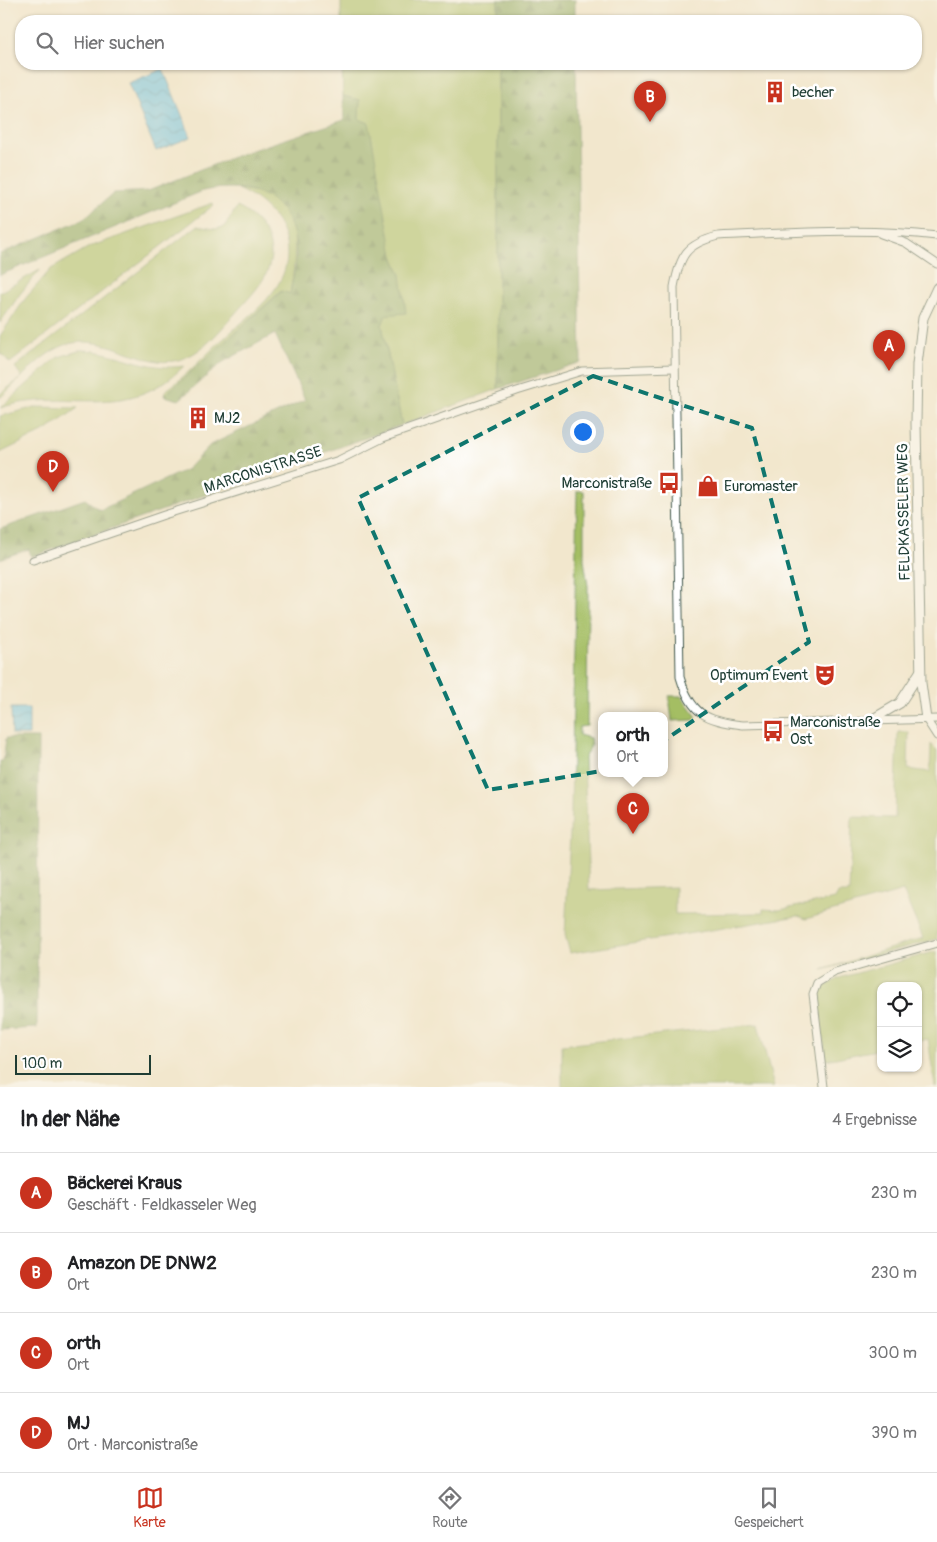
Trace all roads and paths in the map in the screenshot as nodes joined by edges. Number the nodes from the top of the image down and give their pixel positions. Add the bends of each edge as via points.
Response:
1 (874, 232) junction
2 (936, 237) edge
3 (937, 264) edge
4 (937, 288) edge
5 (674, 368) junction
6 (33, 560) dead end
7 (921, 670) junction
8 (926, 719) junction
9 (937, 719) edge
10 (868, 722) junction
11 (937, 736) edge
12 (937, 943) edge
13 (824, 1087) edge

1 - 2 street
1 - 3 street via 906,243
1 - 5 street via 718,236 690,247 682,257 674,287
4 - 7 street, FELDKASSELER WEG via 923,318 917,364
5 - 6 street, MARCONISTRASSE via 582,371 383,438 340,460
5 - 10 street via 680,677 686,697 699,712 718,722 743,725
7 - 8 street, FELDKASSELER WEG
7 - 10 street via 900,703
8 - 9 street
8 - 10 street
8 - 11 street, FELDKASSELER WEG
12 - 13 street via 835,972 816,983 813,994

